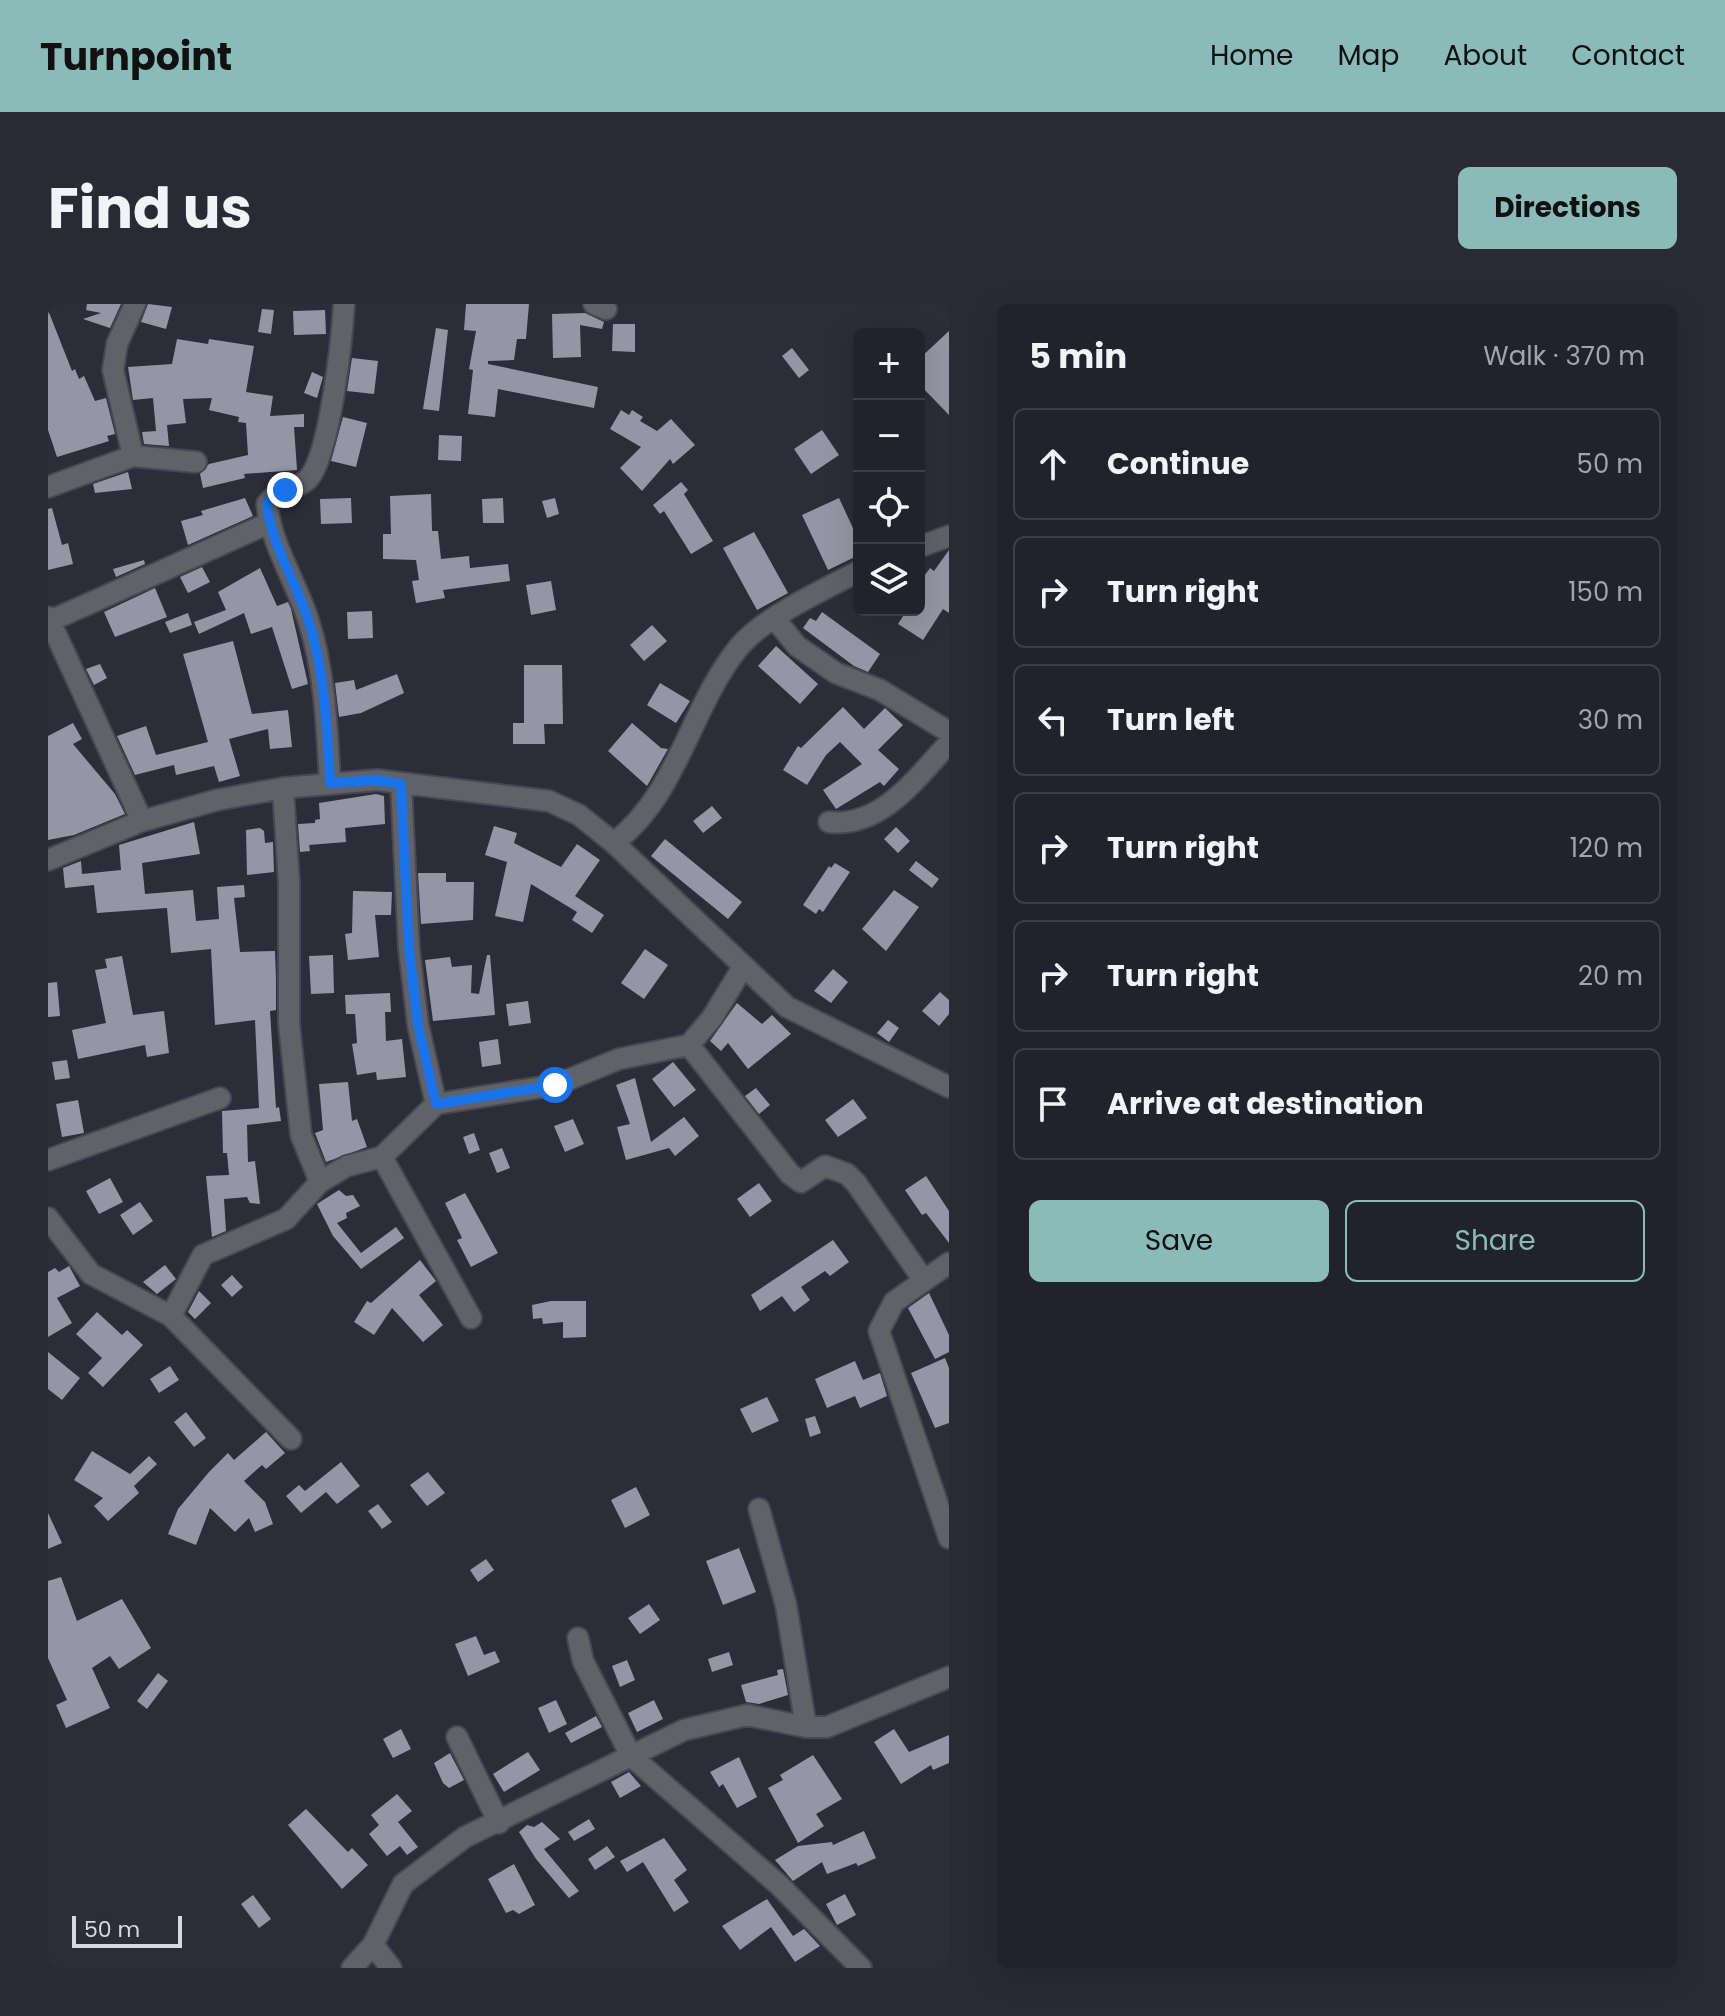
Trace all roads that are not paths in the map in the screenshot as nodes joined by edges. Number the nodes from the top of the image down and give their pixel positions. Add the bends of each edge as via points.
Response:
1 (135, 304) edge
2 (344, 304) edge
3 (133, 456) junction
4 (196, 462) dead end
5 (48, 487) edge
6 (269, 523) junction
7 (949, 536) edge
8 (925, 545) edge
9 (853, 574) edge
10 (49, 619) edge
11 (775, 619) junction
12 (949, 732) edge
13 (949, 743) edge
14 (330, 783) junction
15 (401, 784) junction
16 (283, 788) junction
17 (142, 821) junction
18 (829, 822) dead end
19 (614, 843) junction
20 (48, 860) edge
21 (743, 967) junction
22 (689, 1045) junction
23 (949, 1087) edge
24 (220, 1098) dead end
25 (436, 1104) junction
26 (382, 1157) junction
27 (48, 1160) edge
28 (320, 1182) junction
29 (48, 1218) edge
30 (949, 1263) edge
31 (923, 1279) junction
32 (171, 1316) junction
33 (471, 1318) dead end
34 (291, 1439) dead end
35 (759, 1509) dead end
36 (949, 1538) edge
37 (578, 1638) dead end
38 (949, 1677) edge
39 (806, 1727) junction
40 (457, 1737) dead end
41 (631, 1756) junction
42 (499, 1823) junction
43 (373, 1945) junction
44 (352, 1968) edge
45 (391, 1968) edge
46 (861, 1968) edge

1 - 3 street via 117,344 113,370
2 - 6 street via 315,468 307,480 273,495 267,504
3 - 4 street
3 - 5 street
6 - 10 street
6 - 14 street via 309,620 326,706
7 - 8 street
9 - 11 street
10 - 17 street
11 - 12 street via 797,646 836,673 880,690
11 - 19 street via 742,643 704,702 670,777
13 - 18 street via 893,803 846,823
14 - 15 street
14 - 16 street
15 - 19 street via 549,801 579,815
15 - 25 street via 409,949 418,1025
16 - 17 street
16 - 28 street via 289,1024 301,1135
17 - 20 street
19 - 21 street
21 - 22 street
21 - 23 street via 787,1007
22 - 25 street via 619,1059 555,1085
22 - 31 street via 790,1174 801,1182 825,1166 847,1174
24 - 27 street
25 - 26 street
26 - 28 street via 347,1166
26 - 33 street
28 - 32 street via 286,1219 203,1255
29 - 32 street via 91,1274
30 - 31 street
31 - 36 street via 894,1302 879,1331
32 - 34 street
35 - 39 street via 786,1605
37 - 41 street via 583,1661
38 - 39 street via 827,1727
39 - 41 street via 747,1715 684,1730
40 - 42 street
41 - 42 street
41 - 46 street via 779,1885
42 - 43 street via 465,1837 403,1884
43 - 44 street
43 - 45 street

